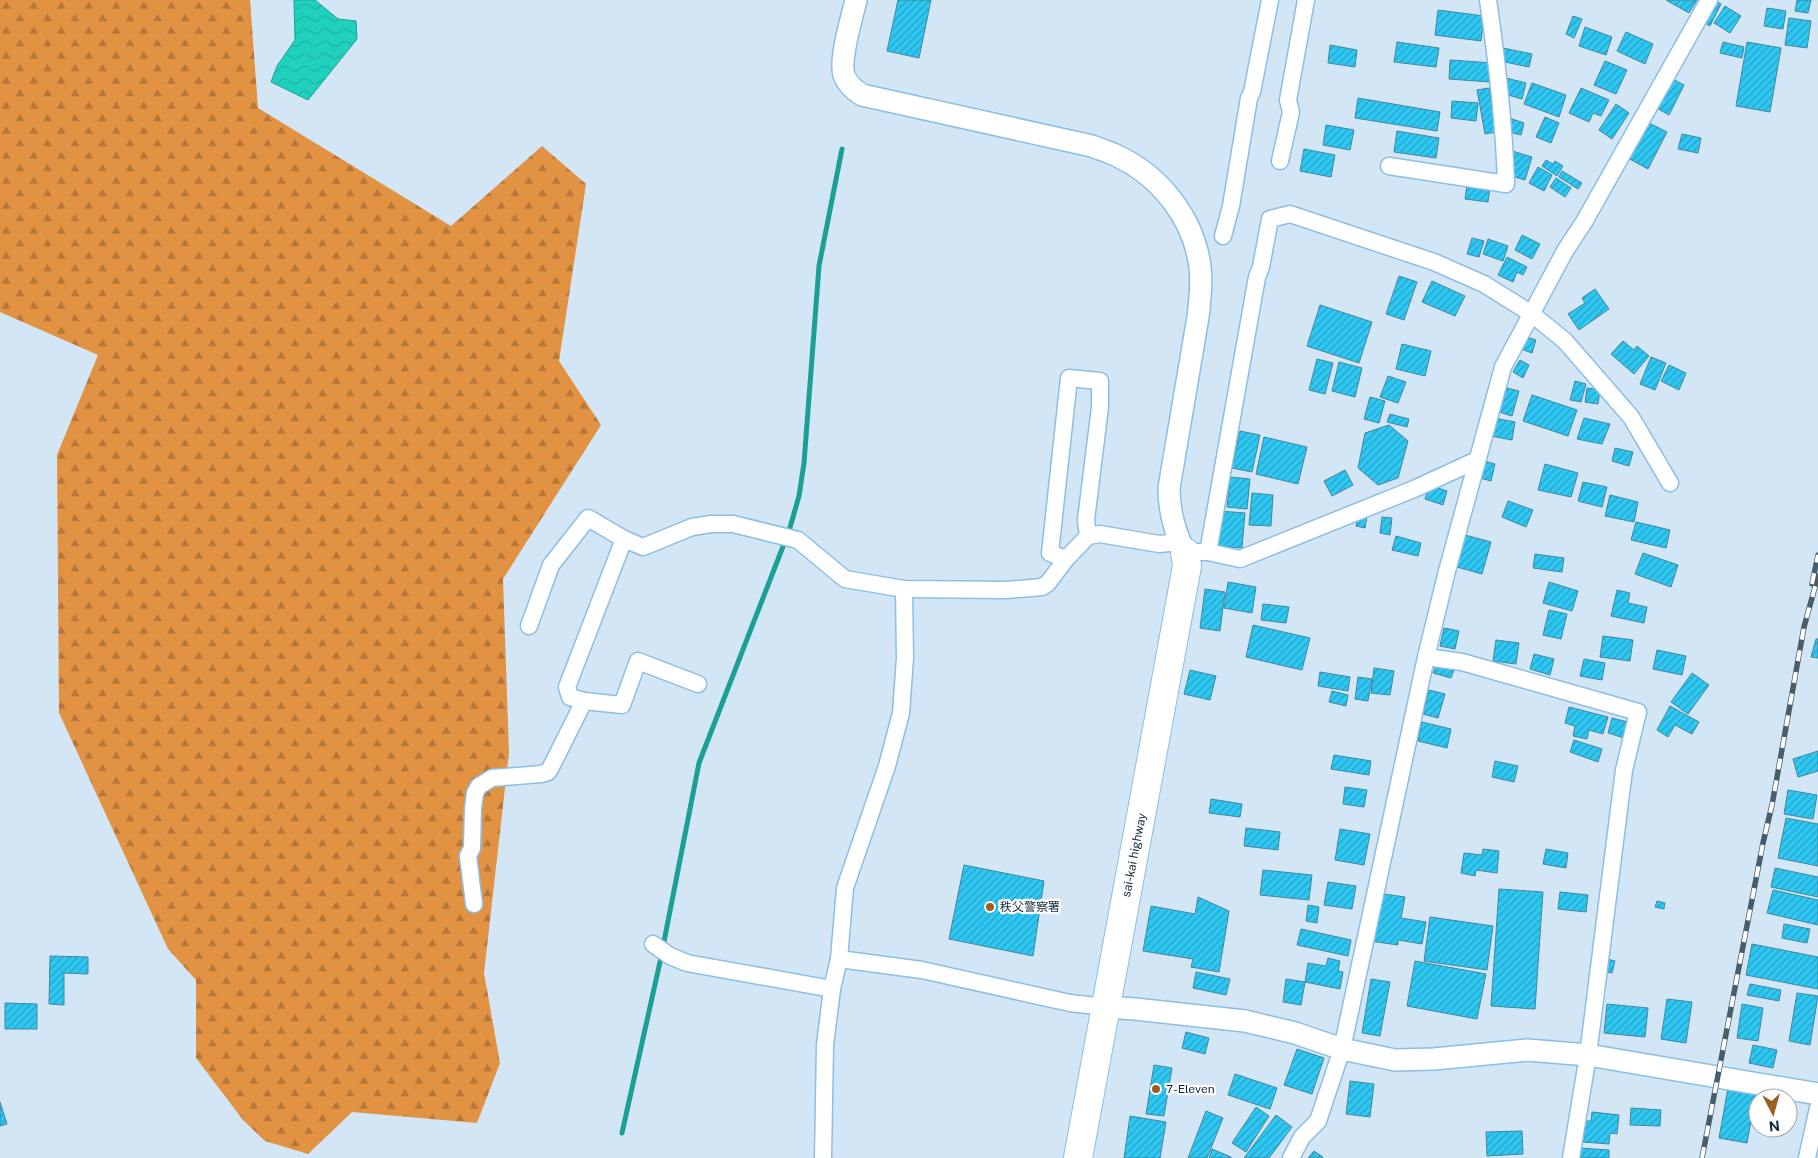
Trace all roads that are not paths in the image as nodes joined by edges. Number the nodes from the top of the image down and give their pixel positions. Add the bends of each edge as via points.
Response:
1 (856, 0) edge
2 (1270, 0) edge
3 (1306, 0) edge
4 (1488, 0) edge
5 (1709, 0) edge
6 (1280, 161) dead end
7 (1390, 166) dead end
8 (1223, 236) dead end
9 (1532, 314) junction
10 (1477, 460) junction
11 (1670, 483) dead end
12 (1088, 536) junction
13 (624, 539) junction
14 (1191, 548) junction
15 (1066, 559) junction
16 (904, 589) junction
17 (529, 626) dead end
18 (1426, 657) junction
19 (698, 684) dead end
20 (584, 701) junction
21 (474, 904) dead end
22 (653, 944) dead end
23 (839, 959) junction
24 (832, 989) junction
25 (1105, 1007) junction
26 (1342, 1049) junction
27 (1588, 1054) junction
28 (1818, 1094) edge
29 (1818, 1108) edge
30 (823, 1158) edge
31 (1078, 1158) edge
32 (1291, 1158) edge
33 (1571, 1158) edge
34 (1807, 1158) edge

1 - 14 street via 842,65 844,76 852,88 862,95 1092,146 1136,167 1174,201 1195,243 1200,267 1197,326 1169,488 1171,513
2 - 8 street
3 - 6 street via 1288,100 1291,112
4 - 7 street via 1505,144 1506,184
5 - 9 street
9 - 10 street via 1503,367
9 - 11 street via 1565,341 1631,417
9 - 14 street via 1484,284 1434,262 1290,214 1270,220 1262,267
10 - 14 street via 1240,559
10 - 18 street
12 - 14 street via 1100,534
12 - 15 street
12 - 15 street via 1086,520 1100,407 1100,381 1069,378 1050,553
13 - 16 street via 643,546 692,528 733,524 798,540 845,579
13 - 17 street via 588,518 551,564
13 - 20 street via 567,687 570,697
14 - 25 highway, sai-kai highway
15 - 16 street via 1053,579 1042,587
16 - 23 street via 905,658 901,713 887,766 845,888
18 - 26 street
18 - 27 street via 1462,662 1638,712 1624,770
19 - 20 street via 638,661 622,705
20 - 21 street via 548,772 492,778 479,786 475,793 472,848 468,856
22 - 24 street via 687,963
23 - 24 street
23 - 25 street via 922,970 1070,1003
24 - 30 street via 825,1045
25 - 26 street via 1245,1021
25 - 31 highway, sai-kai highway
26 - 27 street via 1395,1060 1528,1050
26 - 32 street via 1318,1121 1302,1137
27 - 28 street
27 - 33 street
29 - 34 street

